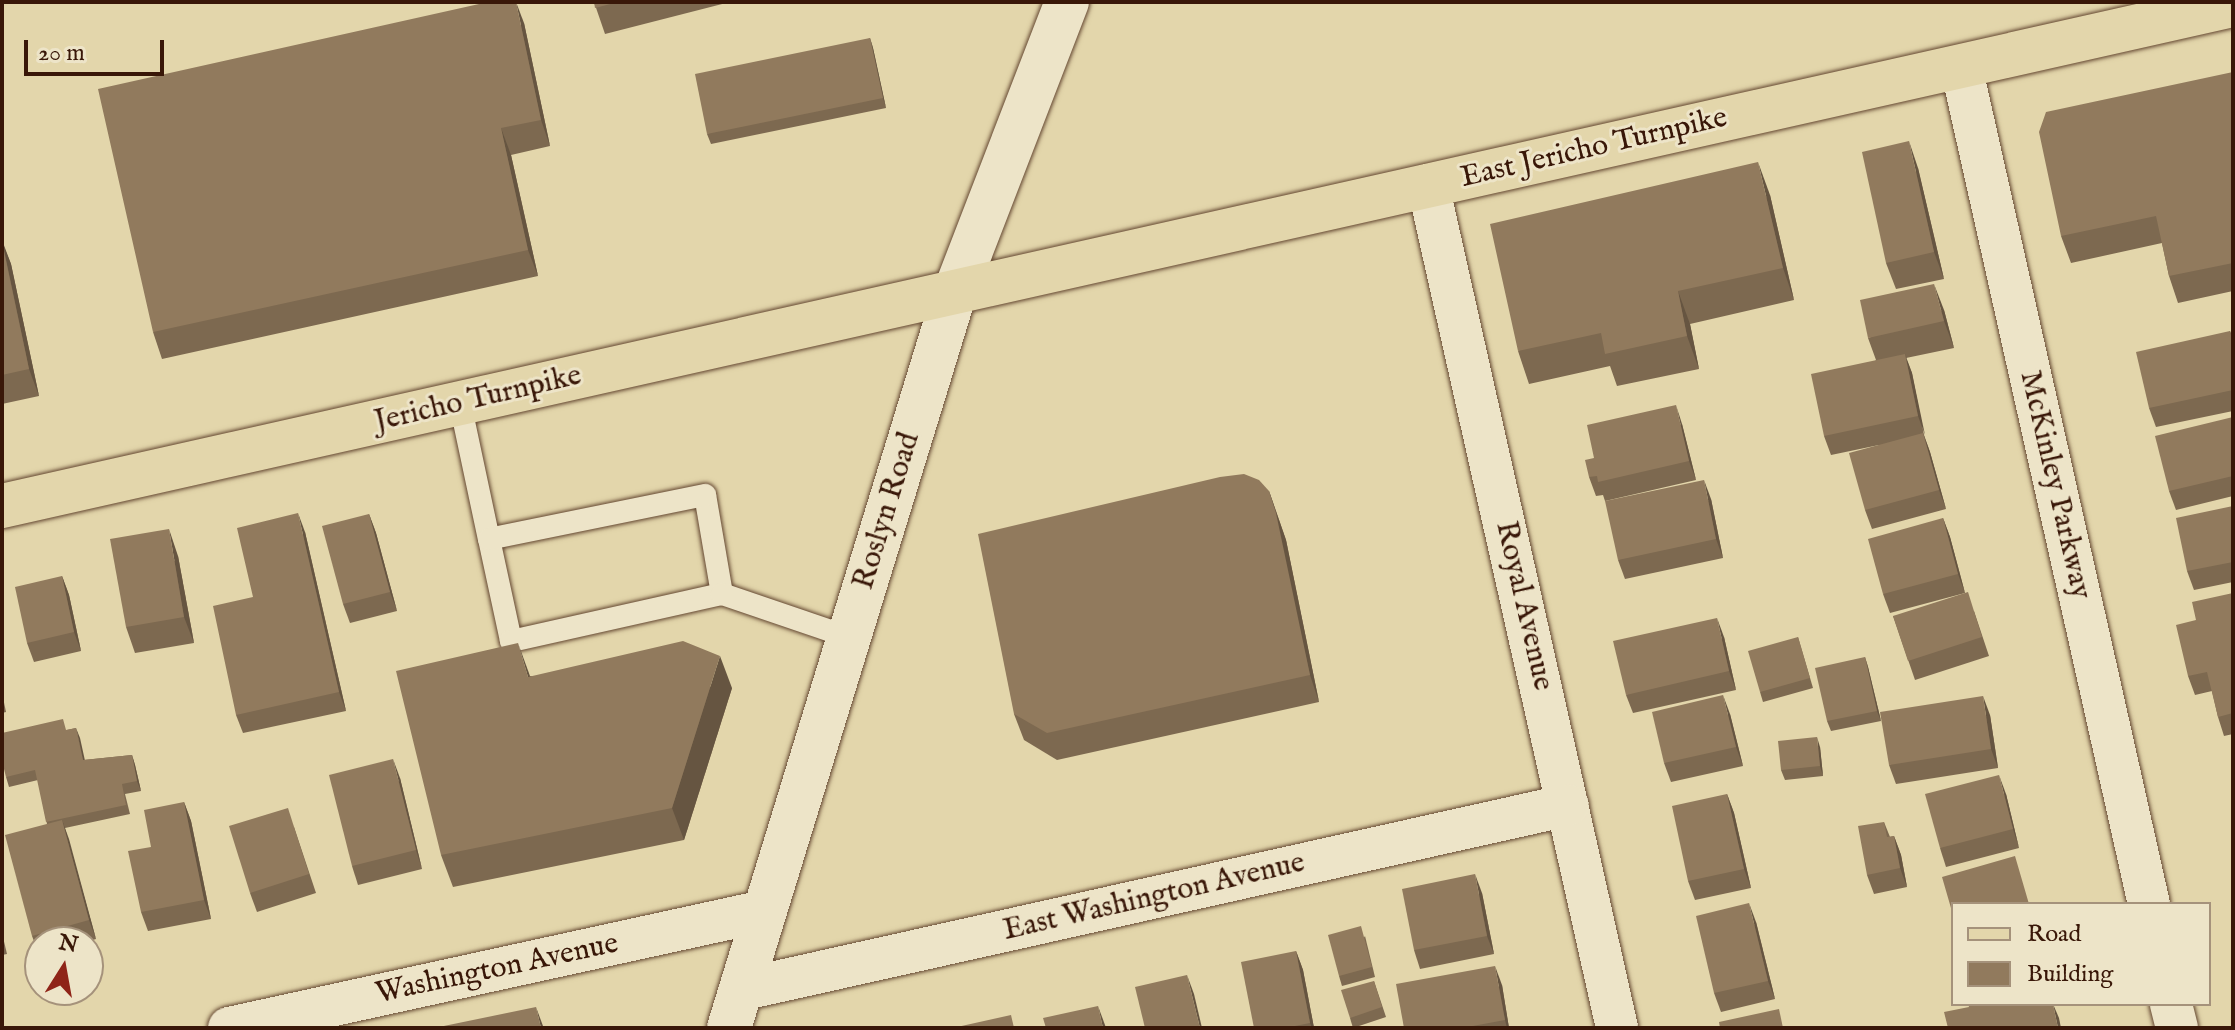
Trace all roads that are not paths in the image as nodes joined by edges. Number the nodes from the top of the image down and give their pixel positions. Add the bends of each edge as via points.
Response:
1 (1067, 2) edge
2 (2233, 5) edge
3 (1961, 66) junction
4 (1428, 185) junction
5 (955, 292) junction
6 (460, 403) junction
7 (2, 506) edge
8 (489, 539) junction
9 (722, 594) junction
10 (848, 637) junction
11 (1568, 805) junction
12 (2149, 902) edge
13 (764, 911) junction
14 (2172, 1006) edge
15 (734, 1009) edge
16 (229, 1028) edge
17 (1617, 1028) edge
18 (2177, 1028) edge

1 - 5 main road, Roslyn Road
2 - 3 main road, East Jericho Turnpike
3 - 4 main road, East Jericho Turnpike
3 - 12 street, McKinley Parkway
4 - 5 main road, East Jericho Turnpike
4 - 11 street, Royal Avenue
5 - 6 main road, Jericho Turnpike
5 - 10 main road, Roslyn Road
6 - 7 main road, Jericho Turnpike
6 - 8 lane
8 - 9 lane via 511,641
8 - 9 lane via 705,495
9 - 10 lane
10 - 13 main road, Roslyn Road
11 - 15 street, East Washington Avenue
11 - 17 street, Royal Avenue
13 - 15 main road, Roslyn Road
13 - 16 street, Washington Avenue
14 - 18 street

